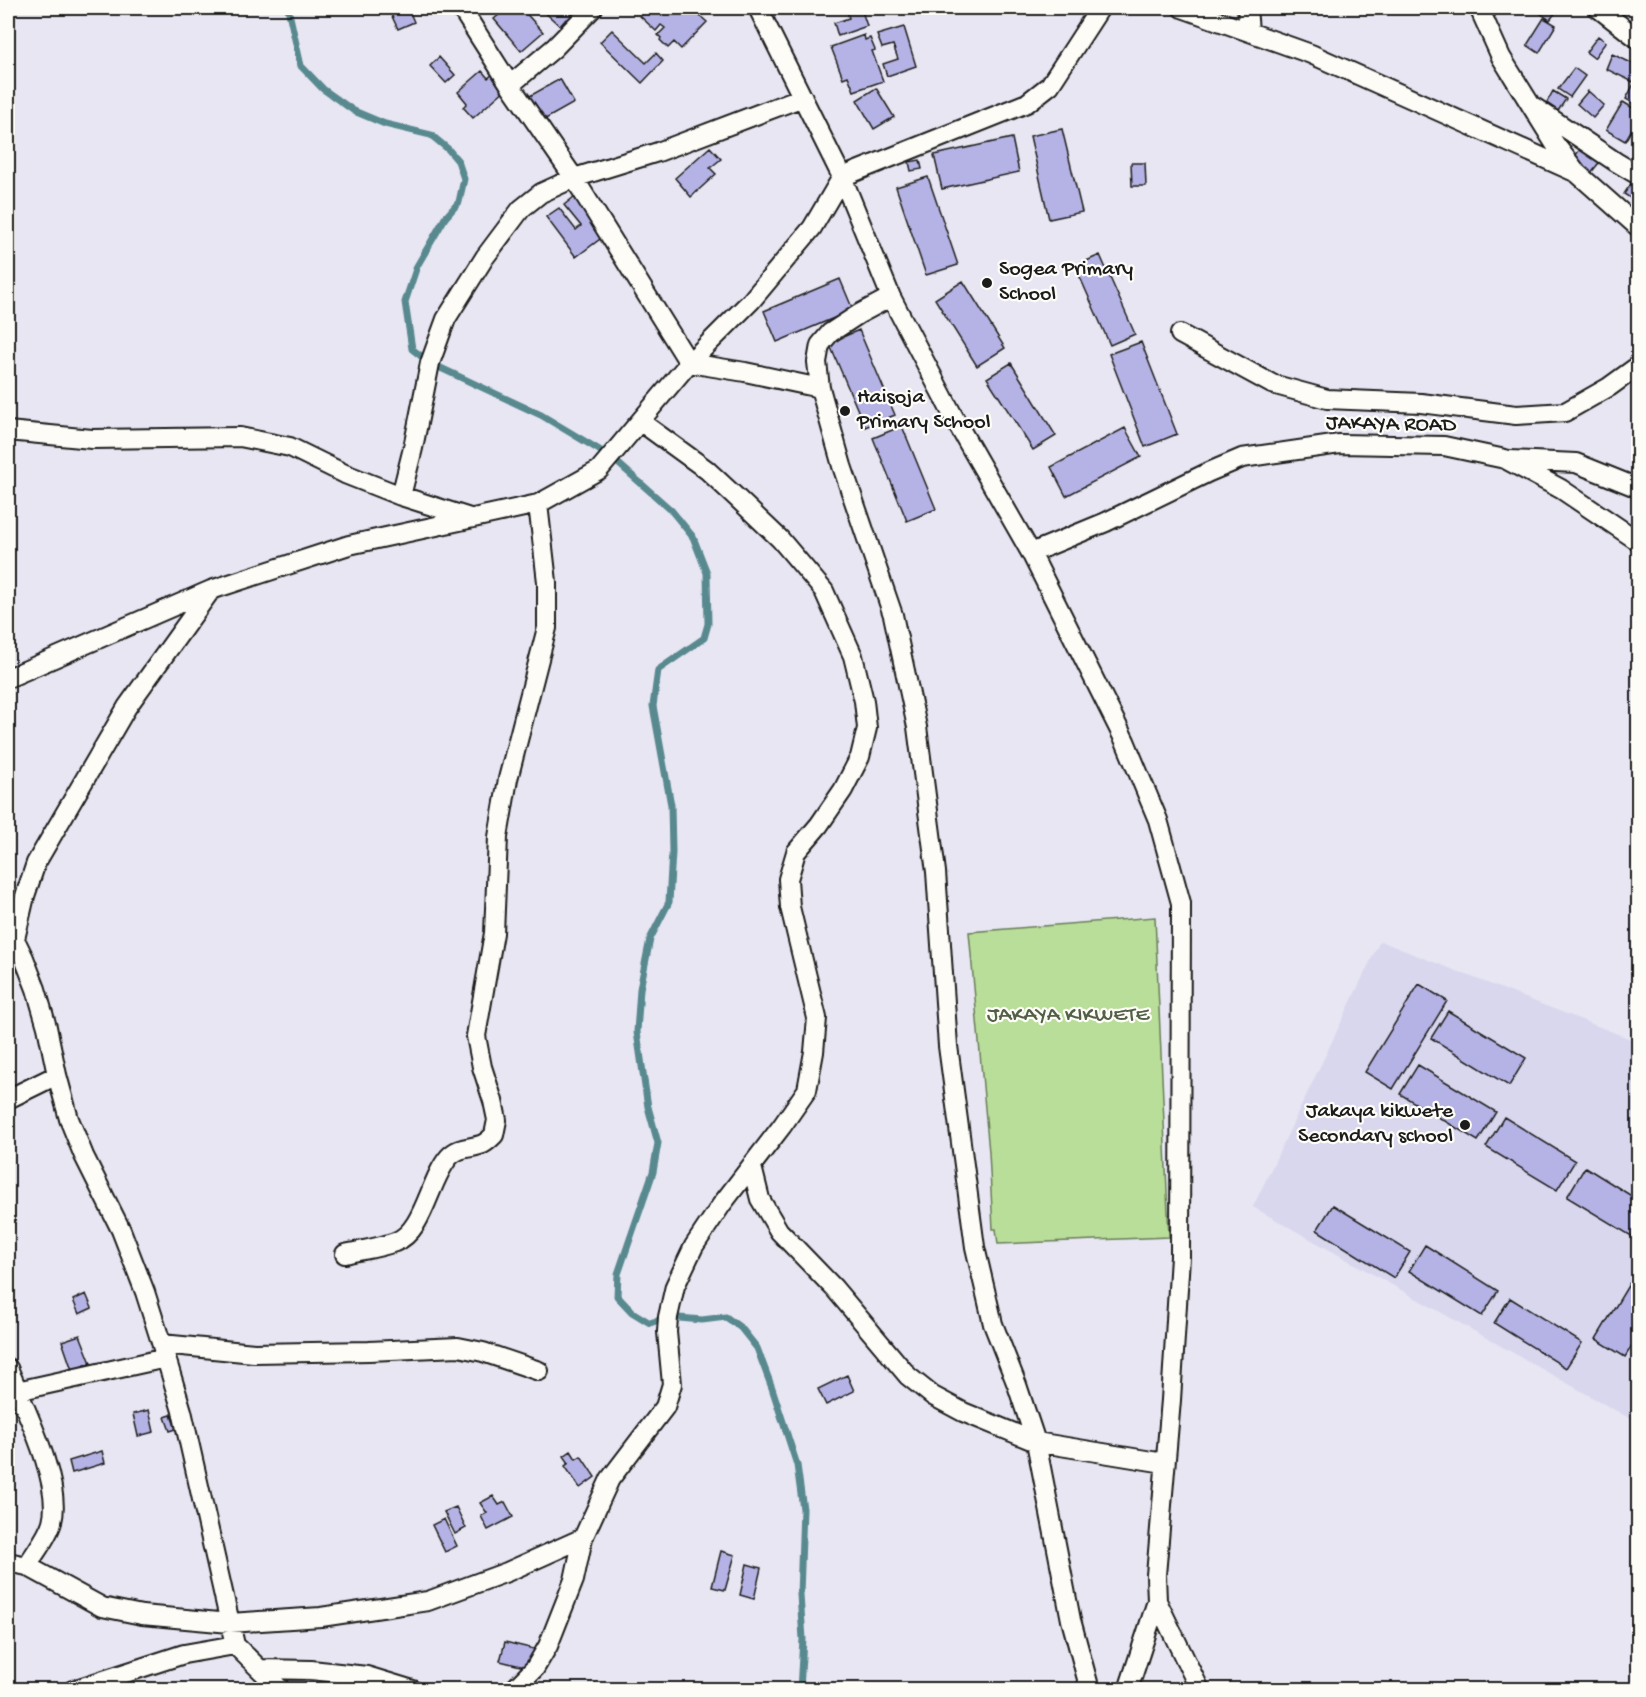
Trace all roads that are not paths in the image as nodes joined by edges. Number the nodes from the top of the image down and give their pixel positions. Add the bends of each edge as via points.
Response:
1 (461, 8) edge
2 (592, 8) edge
3 (758, 8) edge
4 (1100, 8) edge
5 (1182, 8) edge
6 (1247, 8) edge
7 (1479, 8) edge
8 (1598, 8) edge
9 (1249, 31) junction
10 (1638, 39) edge
11 (510, 86) junction
12 (803, 97) junction
13 (1528, 103) junction
14 (1577, 173) junction
15 (1638, 175) edge
16 (842, 177) junction
17 (574, 178) junction
18 (1638, 227) edge
19 (891, 297) junction
20 (1180, 334) dead end
21 (689, 363) junction
22 (1638, 366) edge
23 (820, 388) junction
24 (641, 422) junction
25 (8, 431) edge
26 (1505, 459) junction
27 (1638, 488) edge
28 (401, 496) junction
29 (538, 504) junction
30 (471, 518) junction
31 (1638, 541) edge
32 (1031, 553) junction
33 (211, 590) junction
34 (8, 678) edge
35 (11, 932) edge
36 (57, 1075) junction
37 (8, 1099) edge
38 (752, 1167) junction
39 (345, 1254) dead end
40 (164, 1351) junction
41 (8, 1368) edge
42 (540, 1371) dead end
43 (17, 1391) junction
44 (1036, 1442) junction
45 (1164, 1463) junction
46 (583, 1538) junction
47 (8, 1562) edge
48 (27, 1566) junction
49 (1157, 1601) junction
50 (230, 1623) junction
51 (235, 1645) junction
52 (261, 1669) junction
53 (73, 1689) edge
54 (281, 1689) edge
55 (413, 1689) edge
56 (513, 1689) edge
57 (1090, 1689) edge
58 (1128, 1689) edge
59 (1200, 1689) edge

1 - 11 street
2 - 11 street
3 - 12 street
4 - 16 street via 1050,86 1027,103
5 - 9 street
6 - 9 street
7 - 13 street
8 - 10 street
9 - 14 street via 1311,54
11 - 17 street
12 - 16 street
12 - 17 street via 658,152
13 - 14 street
13 - 15 street
14 - 18 street
16 - 19 street
16 - 21 street via 812,228 751,301
17 - 21 street
17 - 28 street via 541,193 521,209 446,319 430,363
19 - 23 street via 830,333 820,345
19 - 32 street
20 - 22 street via 1272,384 1327,399 1421,403 1516,415 1565,412
21 - 23 street
21 - 24 street
23 - 44 street via 893,615 917,727 936,872 948,1046 975,1247 993,1324
24 - 29 street via 599,470
24 - 38 street via 707,470 780,539 824,591 853,656 864,701 867,728 860,757 831,808 796,852 788,879 790,907 817,1017 807,1090
25 - 28 street via 92,439 240,437 290,447
26 - 27 street via 1576,463
26 - 31 street, JAKAYA ROAD via 1561,489
26 - 32 street, JAKAYA ROAD via 1444,446 1340,444 1242,458
28 - 30 street
29 - 30 street
29 - 39 street via 547,582 547,628 508,779 498,837 494,933 476,1036 497,1120 494,1135 482,1144 463,1147 449,1156 408,1235 396,1242
30 - 33 street via 349,545
32 - 45 street via 1125,741 1158,820 1181,903 1180,1257
33 - 34 street
33 - 35 street via 127,707 36,864
35 - 36 street via 47,1027
36 - 37 street
36 - 40 street via 69,1119 121,1230
38 - 44 street via 760,1199 779,1231 834,1288 908,1376 933,1396 963,1412
38 - 46 street via 694,1246 675,1286 667,1332 672,1384 665,1407 610,1479
40 - 42 street via 254,1353 458,1347
40 - 43 street
40 - 50 street via 182,1411
41 - 43 street
43 - 48 street via 55,1498 52,1522
44 - 45 street
44 - 57 street via 1071,1620
45 - 49 street
46 - 50 street via 428,1601 321,1617
46 - 56 street via 574,1580 548,1646 535,1668
47 - 48 street
48 - 50 street via 102,1607
49 - 58 street
49 - 59 street
50 - 51 street
51 - 52 street
51 - 53 street via 184,1654
52 - 54 street
52 - 55 street via 367,1676

